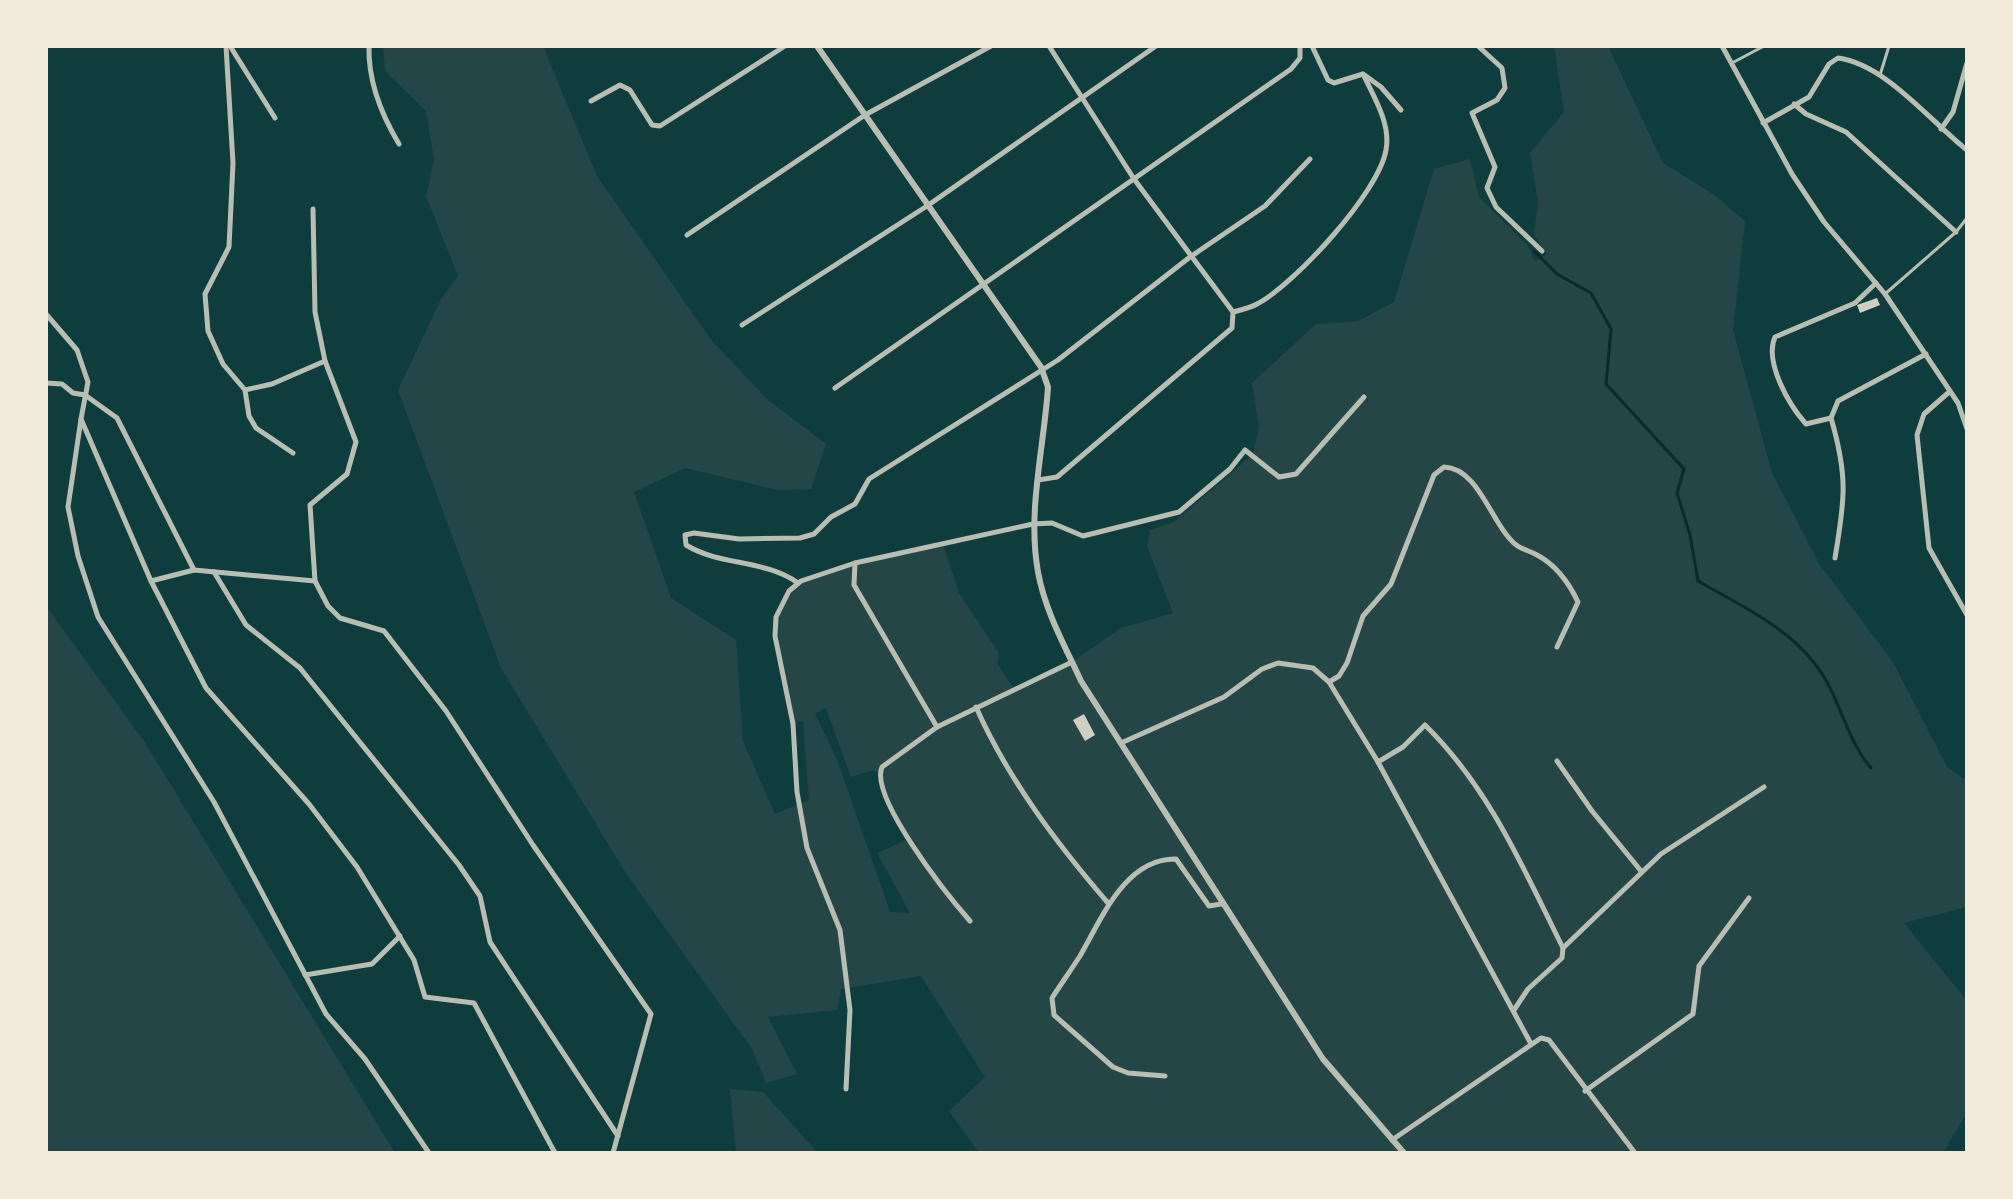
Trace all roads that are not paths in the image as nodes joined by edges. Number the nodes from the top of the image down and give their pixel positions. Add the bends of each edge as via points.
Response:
1 (228, 46) edge
2 (369, 46) edge
3 (785, 46) edge
4 (817, 46) edge
5 (991, 46) edge
6 (1049, 46) edge
7 (1156, 46) edge
8 (1300, 46) edge
9 (1312, 46) edge
10 (1478, 46) edge
11 (1722, 46) edge
12 (1764, 46) edge
13 (1889, 46) edge
14 (1967, 63) edge
15 (1732, 64) junction
16 (1363, 74) junction
17 (1880, 75) junction
18 (1080, 96) junction
19 (591, 101) dead end
20 (1794, 104) junction
21 (1401, 110) dead end
22 (865, 115) junction
23 (275, 118) dead end
24 (1763, 123) junction
25 (1941, 129) junction
26 (399, 144) dead end
27 (1967, 150) edge
28 (1310, 159) dead end
29 (1134, 179) junction
30 (927, 206) junction
31 (313, 209) dead end
32 (1967, 218) edge
33 (1956, 232) junction
34 (687, 235) dead end
35 (1542, 251) dead end
36 (1190, 257) junction
37 (1876, 283) junction
38 (983, 287) junction
39 (1885, 294) junction
40 (1233, 312) junction
41 (46, 314) edge
42 (742, 325) dead end
43 (1926, 354) junction
44 (325, 361) junction
45 (1041, 367) junction
46 (46, 383) edge
47 (835, 388) dead end
48 (245, 390) junction
49 (1948, 393) junction
50 (85, 395) junction
51 (1364, 397) dead end
52 (1831, 418) junction
53 (81, 419) junction
54 (1967, 429) edge
55 (293, 453) dead end
56 (1038, 480) junction
57 (1033, 524) junction
58 (1835, 558) dead end
59 (855, 563) junction
60 (194, 570) junction
61 (214, 572) junction
62 (151, 581) junction
63 (315, 581) junction
64 (798, 583) junction
65 (1967, 615) edge
66 (1557, 647) dead end
67 (1072, 662) junction
68 (1329, 682) junction
69 (976, 707) junction
70 (937, 727) junction
71 (1121, 743) junction
72 (1557, 761) dead end
73 (1378, 762) junction
74 (1764, 787) dead end
75 (1641, 871) junction
76 (1749, 898) dead end
77 (1108, 903) junction
78 (1221, 904) junction
79 (970, 921) dead end
80 (400, 936) junction
81 (1563, 948) junction
82 (305, 975) junction
83 (1514, 1010) junction
84 (1530, 1042) junction
85 (1165, 1076) dead end
86 (846, 1089) dead end
87 (1585, 1091) junction
88 (618, 1136) junction
89 (1392, 1140) junction
90 (429, 1153) edge
91 (555, 1153) edge
92 (613, 1153) edge
93 (1404, 1153) edge
94 (1635, 1153) edge

1 - 23 street
1 - 48 street via 233,163 229,247 205,294 208,331 223,364
2 - 26 street via 368,68
3 - 19 street via 660,126 652,125 630,90 620,85
4 - 22 street
5 - 22 street
6 - 18 street
7 - 18 street
8 - 29 street via 1300,58 1291,69
9 - 16 street via 1328,80
10 - 35 street via 1502,68 1505,88 1497,100 1472,113 1495,167 1487,188 1496,207
11 - 15 street
12 - 15 lane
13 - 17 lane
14 - 25 street via 1953,112
15 - 24 street
16 - 21 street
16 - 40 street via 1387,128 1378,170 1325,246 1257,304
17 - 20 street via 1838,58 1809,97
17 - 25 street
18 - 29 street
18 - 30 street
20 - 24 street
20 - 33 street via 1846,132
22 - 30 street
22 - 34 street
24 - 37 street via 1824,222
25 - 27 street
28 - 36 street via 1265,206
29 - 36 street
29 - 38 street
30 - 38 street
30 - 42 street
31 - 44 street via 315,312
32 - 33 lane
33 - 39 lane
36 - 40 street
36 - 45 street via 1058,360
37 - 39 street
37 - 52 street via 1855,303 1775,337 1772,343 1772,360 1795,412 1806,424
38 - 45 street
38 - 47 street
39 - 43 street
40 - 56 street via 1232,328 1057,477
41 - 50 street via 77,350 88,382
43 - 49 street
43 - 52 street via 1838,401
44 - 48 street
44 - 63 street via 356,442 347,474 310,505
45 - 56 street via 1048,387
45 - 64 street via 869,479 855,504 814,534 739,539 685,535 686,545 698,552 760,566
46 - 50 street
48 - 55 street via 256,428
49 - 54 street via 1958,403
49 - 65 street via 1924,414 1917,435 1929,548
50 - 53 street
50 - 60 street via 117,418
51 - 57 street via 1296,474 1279,477 1245,450 1179,512 1083,536 1052,523
52 - 58 street via 1844,462 1844,505
53 - 62 street
53 - 82 street via 68,507 98,617 214,802
56 - 57 street
57 - 59 street
57 - 67 street via 1038,573
59 - 64 street
59 - 70 street via 854,585
60 - 61 street
60 - 62 street
61 - 63 street
61 - 88 street via 246,625 300,668 459,865 480,896 490,942
62 - 80 street via 206,688 309,804
63 - 88 street via 340,618 384,631 446,711 651,1014
64 - 86 street via 776,617 775,636 793,724 807,848 840,930 850,1010
66 - 68 street via 1578,602 1570,585 1549,563 1518,548 1471,483 1454,467 1444,467 1434,475 1391,584 1363,616 1347,663
67 - 69 street
67 - 71 street
68 - 71 street via 1313,668 1278,663 1224,697
68 - 73 street
69 - 70 street
69 - 77 street via 1029,802
70 - 79 street via 882,767 880,788 911,842
71 - 78 street
72 - 75 street
73 - 81 street via 1425,725 1487,799
73 - 83 street
74 - 75 street
75 - 81 street
76 - 87 street via 1699,966 1693,1014
77 - 78 street via 1135,876 1163,859 1176,859 1209,906
77 - 85 street via 1050,1007 1113,1067
78 - 89 street via 1323,1059
80 - 82 street via 372,964
80 - 91 street via 425,997 474,1003
81 - 83 street via 1562,958
82 - 90 street via 326,1014 365,1059
83 - 84 street
84 - 87 street via 1549,1040
84 - 89 street
87 - 94 street
88 - 92 street
89 - 93 street

